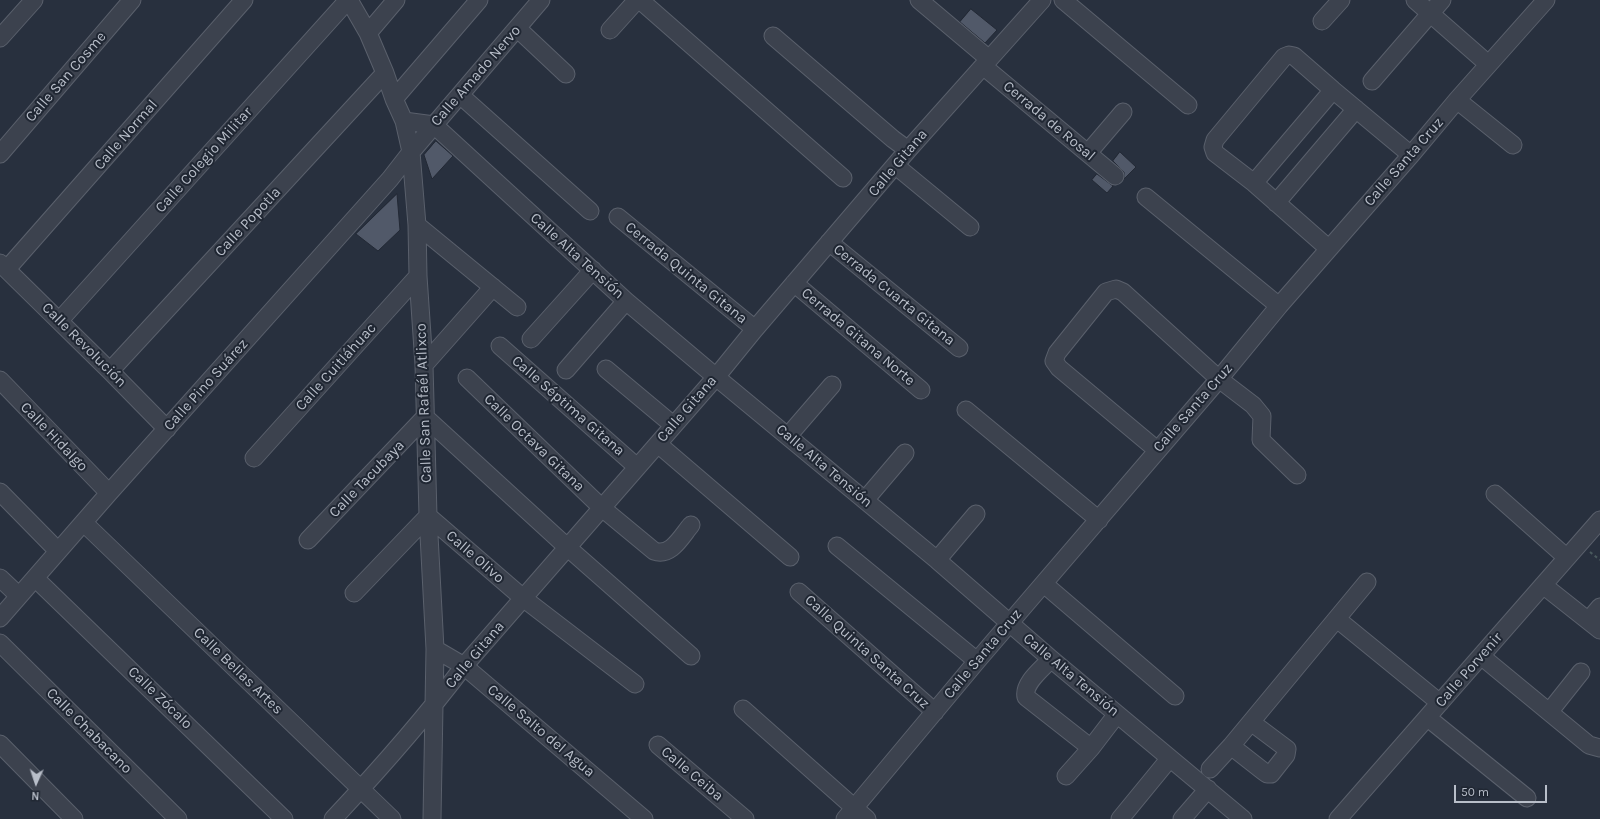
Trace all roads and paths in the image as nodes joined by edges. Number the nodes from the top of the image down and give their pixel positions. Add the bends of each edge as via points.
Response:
1 (34, 0) edge
2 (132, 0) edge
3 (244, 0) edge
4 (348, 0) edge
5 (396, 0) edge
6 (479, 0) edge
7 (541, 0) edge
8 (638, 0) edge
9 (919, 0) edge
10 (1042, 0) edge
11 (1063, 0) edge
12 (1341, 0) edge
13 (1415, 0) edge
14 (1442, 0) edge
15 (1546, 0) edge
16 (1431, 13) junction
17 (1322, 21) dead end
18 (517, 28) junction
19 (610, 30) dead end
20 (368, 33) junction
21 (773, 36) dead end
22 (0, 38) edge
23 (986, 62) junction
24 (1488, 64) junction
25 (385, 73) junction
26 (566, 74) dead end
27 (1372, 81) dead end
28 (1333, 90) junction
29 (460, 95) junction
30 (394, 99) junction
31 (1457, 100) junction
32 (1188, 105) dead end
33 (1356, 109) junction
34 (1123, 112) dead end
35 (404, 121) junction
36 (434, 125) junction
37 (1514, 145) dead end
38 (908, 150) junction
39 (411, 152) junction
40 (1088, 153) junction
41 (0, 154) edge
42 (1411, 155) junction
43 (896, 166) junction
44 (1115, 176) dead end
45 (843, 178) dead end
46 (1254, 183) junction
47 (1146, 196) dead end
48 (1276, 202) junction
49 (590, 211) dead end
50 (618, 217) dead end
51 (417, 225) junction
52 (970, 227) dead end
53 (830, 242) junction
54 (1328, 248) junction
55 (4, 266) edge
56 (593, 270) junction
57 (418, 276) junction
58 (794, 283) junction
59 (492, 287) junction
60 (626, 301) junction
61 (1279, 306) junction
62 (518, 307) dead end
63 (60, 320) junction
64 (755, 329) junction
65 (531, 339) dead end
66 (500, 346) dead end
67 (959, 348) dead end
68 (424, 365) junction
69 (606, 369) dead end
70 (566, 370) dead end
71 (110, 371) junction
72 (716, 377) junction
73 (467, 378) dead end
74 (1219, 379) junction
75 (0, 380) edge
76 (832, 384) dead end
77 (921, 390) dead end
78 (966, 410) dead end
79 (425, 417) junction
80 (673, 425) junction
81 (167, 429) junction
82 (788, 436) junction
83 (658, 444) junction
84 (1157, 450) junction
85 (905, 454) dead end
86 (254, 458) dead end
87 (637, 467) junction
88 (1297, 476) dead end
89 (0, 492) edge
90 (109, 493) junction
91 (1495, 494) dead end
92 (865, 500) junction
93 (602, 508) junction
94 (976, 514) dead end
95 (428, 516) junction
96 (1099, 520) junction
97 (1600, 520) edge
98 (84, 523) junction
99 (691, 525) dead end
100 (308, 540) dead end
101 (837, 546) dead end
102 (567, 547) junction
103 (58, 551) junction
104 (790, 557) dead end
105 (1566, 557) junction
106 (938, 560) junction
107 (0, 578) edge
108 (35, 578) junction
109 (1367, 582) dead end
110 (1044, 584) junction
111 (1544, 585) junction
112 (799, 592) dead end
113 (354, 593) dead end
114 (19, 596) junction
115 (523, 598) junction
116 (1600, 607) edge
117 (0, 618) edge
118 (1337, 619) junction
119 (1010, 622) junction
120 (1594, 625) edge
121 (0, 643) edge
122 (435, 649) junction
123 (690, 656) dead end
124 (1481, 656) junction
125 (1051, 659) junction
126 (977, 661) junction
127 (464, 666) junction
128 (1581, 672) dead end
129 (635, 684) dead end
130 (1175, 696) dead end
131 (1440, 703) junction
132 (434, 705) junction
133 (743, 709) dead end
134 (1550, 711) junction
135 (935, 712) junction
136 (1118, 714) junction
137 (1428, 718) junction
138 (1251, 722) junction
139 (0, 744) edge
140 (658, 745) dead end
141 (1232, 746) junction
142 (1090, 748) junction
143 (1600, 748) edge
144 (1170, 758) junction
145 (1210, 769) dead end
146 (1066, 776) dead end
147 (362, 789) junction
148 (1208, 789) junction
149 (1527, 798) dead end
150 (849, 814) edge
151 (74, 819) edge
152 (178, 819) edge
153 (284, 819) edge
154 (333, 819) edge
155 (392, 819) edge
156 (432, 819) edge
157 (644, 819) edge
158 (745, 819) edge
159 (867, 819) edge
160 (1120, 819) edge
161 (1182, 819) edge
162 (1242, 819) edge
163 (1338, 819) edge

1 - 22 street
2 - 41 street, Calle San Cosme
3 - 55 street, Calle Normal
4 - 20 street, Calle San Rafaél Atlixco
4 - 63 street, Calle Colegio Militar
5 - 20 street
6 - 30 street
7 - 18 street, Calle Amado Nervo
8 - 19 street
8 - 45 street
9 - 23 street, Cerrada de Rosal
10 - 23 street, Calle Gitana
11 - 32 street
12 - 17 street
13 - 16 street
14 - 16 street
15 - 24 street, Calle Santa Cruz
16 - 24 street
16 - 27 street
18 - 26 street
18 - 29 street, Calle Amado Nervo
20 - 25 street, Calle San Rafaél Atlixco
21 - 38 street
23 - 38 street, Calle Gitana
23 - 40 street, Cerrada de Rosal
24 - 31 street, Calle Santa Cruz
25 - 30 street, Calle San Rafaél Atlixco
25 - 71 street, Calle Popotla
28 - 33 street
28 - 46 street
28 - 46 street via 1294,56 1284,57 1215,140 1213,147 1215,153
29 - 36 street, Calle Amado Nervo
29 - 49 street
30 - 35 street, Calle San Rafaél Atlixco
31 - 37 street
31 - 42 street, Calle Santa Cruz
33 - 42 street
33 - 48 street
34 - 40 street
35 - 36 street
35 - 39 street, Calle San Rafaél Atlixco
36 - 39 street, Calle Amado Nervo
36 - 56 street, Calle Alta Tensión
38 - 43 street, Calle Gitana
39 - 51 street, Calle San Rafaél Atlixco
39 - 81 street, Calle Pino Suárez via 390,179
40 - 44 street, Cerrada de Rosal
42 - 54 street, Calle Santa Cruz
43 - 52 street
43 - 53 street, Calle Gitana
46 - 48 street
47 - 61 street
48 - 54 street
50 - 64 street, Cerrada Quinta Gitana
51 - 57 street, Calle San Rafaél Atlixco
51 - 59 street
53 - 58 street, Calle Gitana
53 - 67 street, Cerrada Cuarta Gitana
54 - 61 street, Calle Santa Cruz
55 - 63 street, Calle Revolución
56 - 60 street, Calle Alta Tensión
56 - 65 street
57 - 68 street, Calle San Rafaél Atlixco
57 - 86 street, Calle Cuitláhuac
58 - 64 street, Calle Gitana
58 - 77 street, Cerrada Gitana Norte
59 - 62 street
59 - 68 street
60 - 70 street
60 - 72 street, Calle Alta Tensión
61 - 74 street, Calle Santa Cruz
63 - 71 street, Calle Revolución
64 - 72 street, Calle Gitana
66 - 87 street, Calle Séptima Gitana
68 - 79 street, Calle San Rafaél Atlixco
69 - 80 street
71 - 81 street, Calle Revolución
72 - 80 street, Calle Gitana
72 - 82 street, Calle Alta Tensión
73 - 93 street, Calle Octava Gitana
74 - 84 street, Calle Santa Cruz
74 - 84 street via 1123,292 1116,289 1106,292 1057,353 1054,361 1059,368
74 - 88 street via 1253,404 1262,416 1261,440
75 - 90 street, Calle Hidalgo
76 - 82 street
78 - 96 street
79 - 95 street, Calle San Rafaél Atlixco
79 - 100 street, Calle Tacubaya
79 - 102 street
80 - 83 street, Calle Gitana
81 - 90 street, Calle Pino Suárez
82 - 92 street, Calle Alta Tensión
83 - 87 street, Calle Gitana
83 - 104 street
84 - 96 street, Calle Santa Cruz
85 - 92 street
87 - 93 street, Calle Gitana
89 - 103 street
90 - 98 street, Calle Pino Suárez
91 - 105 street
92 - 106 street, Calle Alta Tensión
93 - 99 street, Calle Octava Gitana via 654,551 661,553 669,551
93 - 102 street, Calle Gitana
94 - 106 street
95 - 113 street
95 - 115 street, Calle Olivo
95 - 122 street, Calle San Rafaél Atlixco
96 - 110 street, Calle Santa Cruz
97 - 105 street, Calle Porvenir
98 - 103 street, Calle Pino Suárez
98 - 147 street, Calle Bellas Artes
101 - 126 street
102 - 115 street, Calle Gitana
102 - 123 street
103 - 108 street, Calle Pino Suárez
105 - 111 street, Calle Porvenir
106 - 119 street, Calle Alta Tensión
107 - 114 street
108 - 114 street, Calle Pino Suárez
108 - 153 street, Calle Zócalo
109 - 118 street
110 - 119 street, Calle Santa Cruz
110 - 130 street
111 - 120 street
111 - 124 street, Calle Porvenir
112 - 135 street, Calle Quinta Santa Cruz
114 - 117 street, Calle Pino Suárez
115 - 127 street, Calle Gitana
115 - 129 street, Calle Olivo
116 - 120 street
118 - 131 street
118 - 138 street
119 - 125 street, Calle Alta Tensión
119 - 126 street, Calle Santa Cruz
121 - 152 street, Calle Chabacano
122 - 127 street, Calle Salto del Agua
122 - 132 street, Calle San Rafaél Atlixco
124 - 131 street, Calle Porvenir
124 - 134 street
125 - 136 street, Calle Alta Tensión
125 - 142 street via 1028,685 1026,696
126 - 135 street, Calle Santa Cruz
127 - 132 street, Calle Gitana
127 - 157 street, Calle Salto del Agua
128 - 134 street
131 - 137 street, Calle Porvenir
132 - 147 street, Calle Gitana
132 - 156 street, Calle San Rafaél Atlixco
133 - 150 street
134 - 143 street via 1589,745
135 - 150 street, Calle Santa Cruz
136 - 142 street
136 - 144 street, Calle Alta Tensión
137 - 149 street
137 - 163 street, Calle Porvenir
138 - 141 street
138 - 141 street via 1287,749 1286,755 1271,774 1267,774
139 - 151 street
140 - 158 street, Calle Ceiba
141 - 145 street
142 - 146 street
144 - 148 street, Calle Alta Tensión
144 - 160 street
147 - 154 street, Calle Gitana
147 - 155 street, Calle Bellas Artes
148 - 161 street
148 - 162 street, Calle Alta Tensión
150 - 159 street

